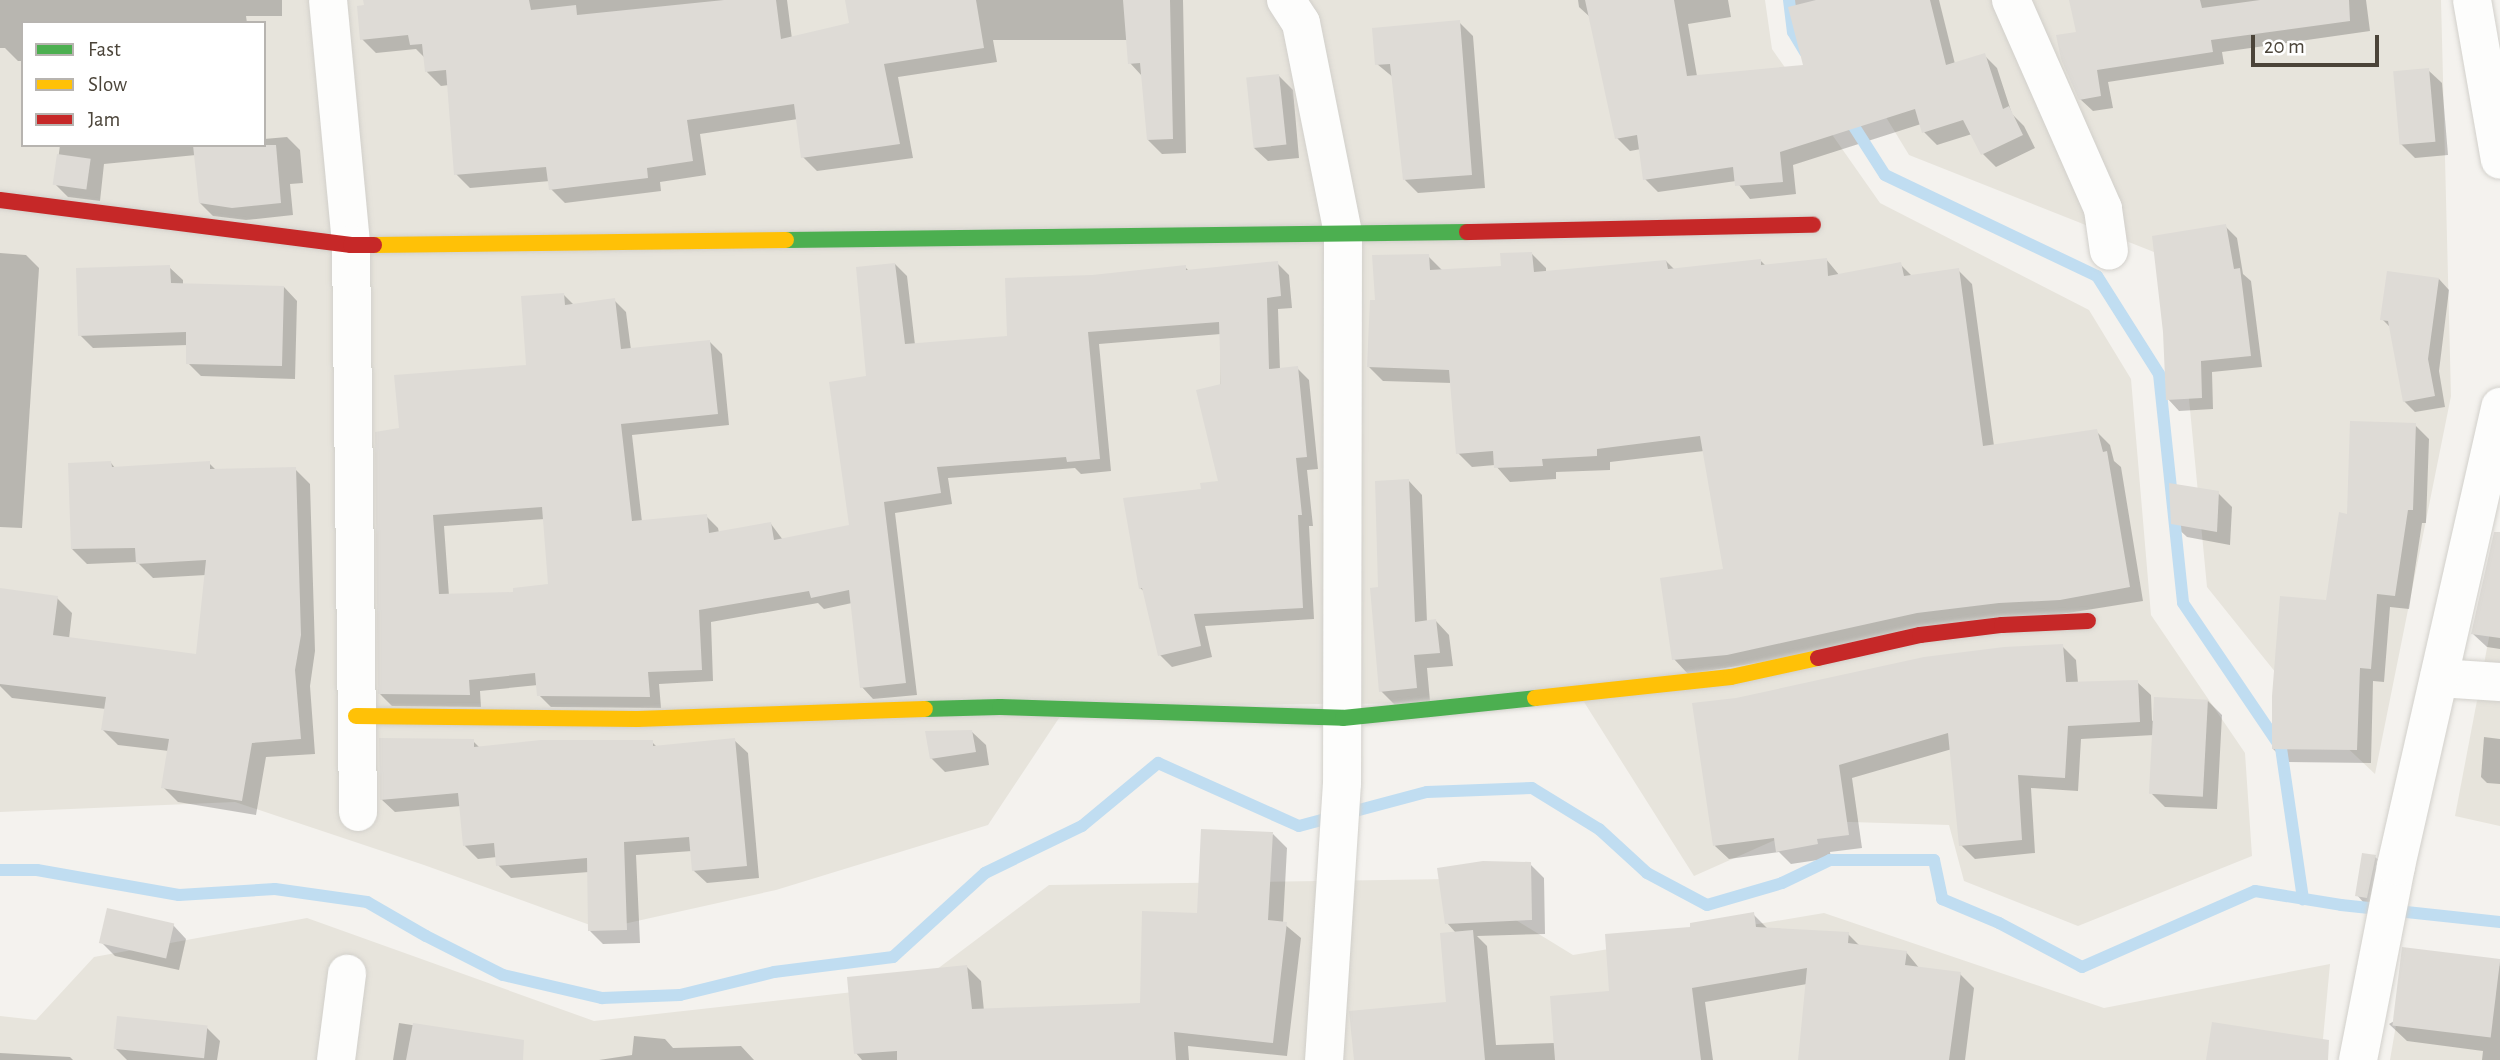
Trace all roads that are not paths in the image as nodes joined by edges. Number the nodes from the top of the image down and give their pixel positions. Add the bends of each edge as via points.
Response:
1 (328, 0) edge
2 (1286, 0) edge
3 (2011, 0) edge
4 (2472, 0) edge
5 (2500, 160) edge
6 (0, 200) edge
7 (1813, 225) dead end
8 (1343, 234) junction
9 (351, 245) junction
10 (2109, 251) dead end
11 (2500, 407) edge
12 (2088, 621) dead end
13 (2439, 678) junction
14 (2500, 682) edge
15 (356, 716) junction
16 (1343, 718) junction
17 (358, 813) dead end
18 (347, 974) dead end
19 (336, 1060) edge
20 (1324, 1060) edge
21 (2358, 1060) edge

1 - 9 street
2 - 8 street via 1301,23
3 - 10 street via 2103,209
4 - 5 street
6 - 9 street
7 - 8 street
8 - 9 street
8 - 16 street
9 - 15 street
11 - 13 street
12 - 16 street via 1920,635 1731,677
13 - 14 street
13 - 21 street
15 - 16 street via 636,719 1000,707
15 - 17 street
16 - 20 street
18 - 19 street

